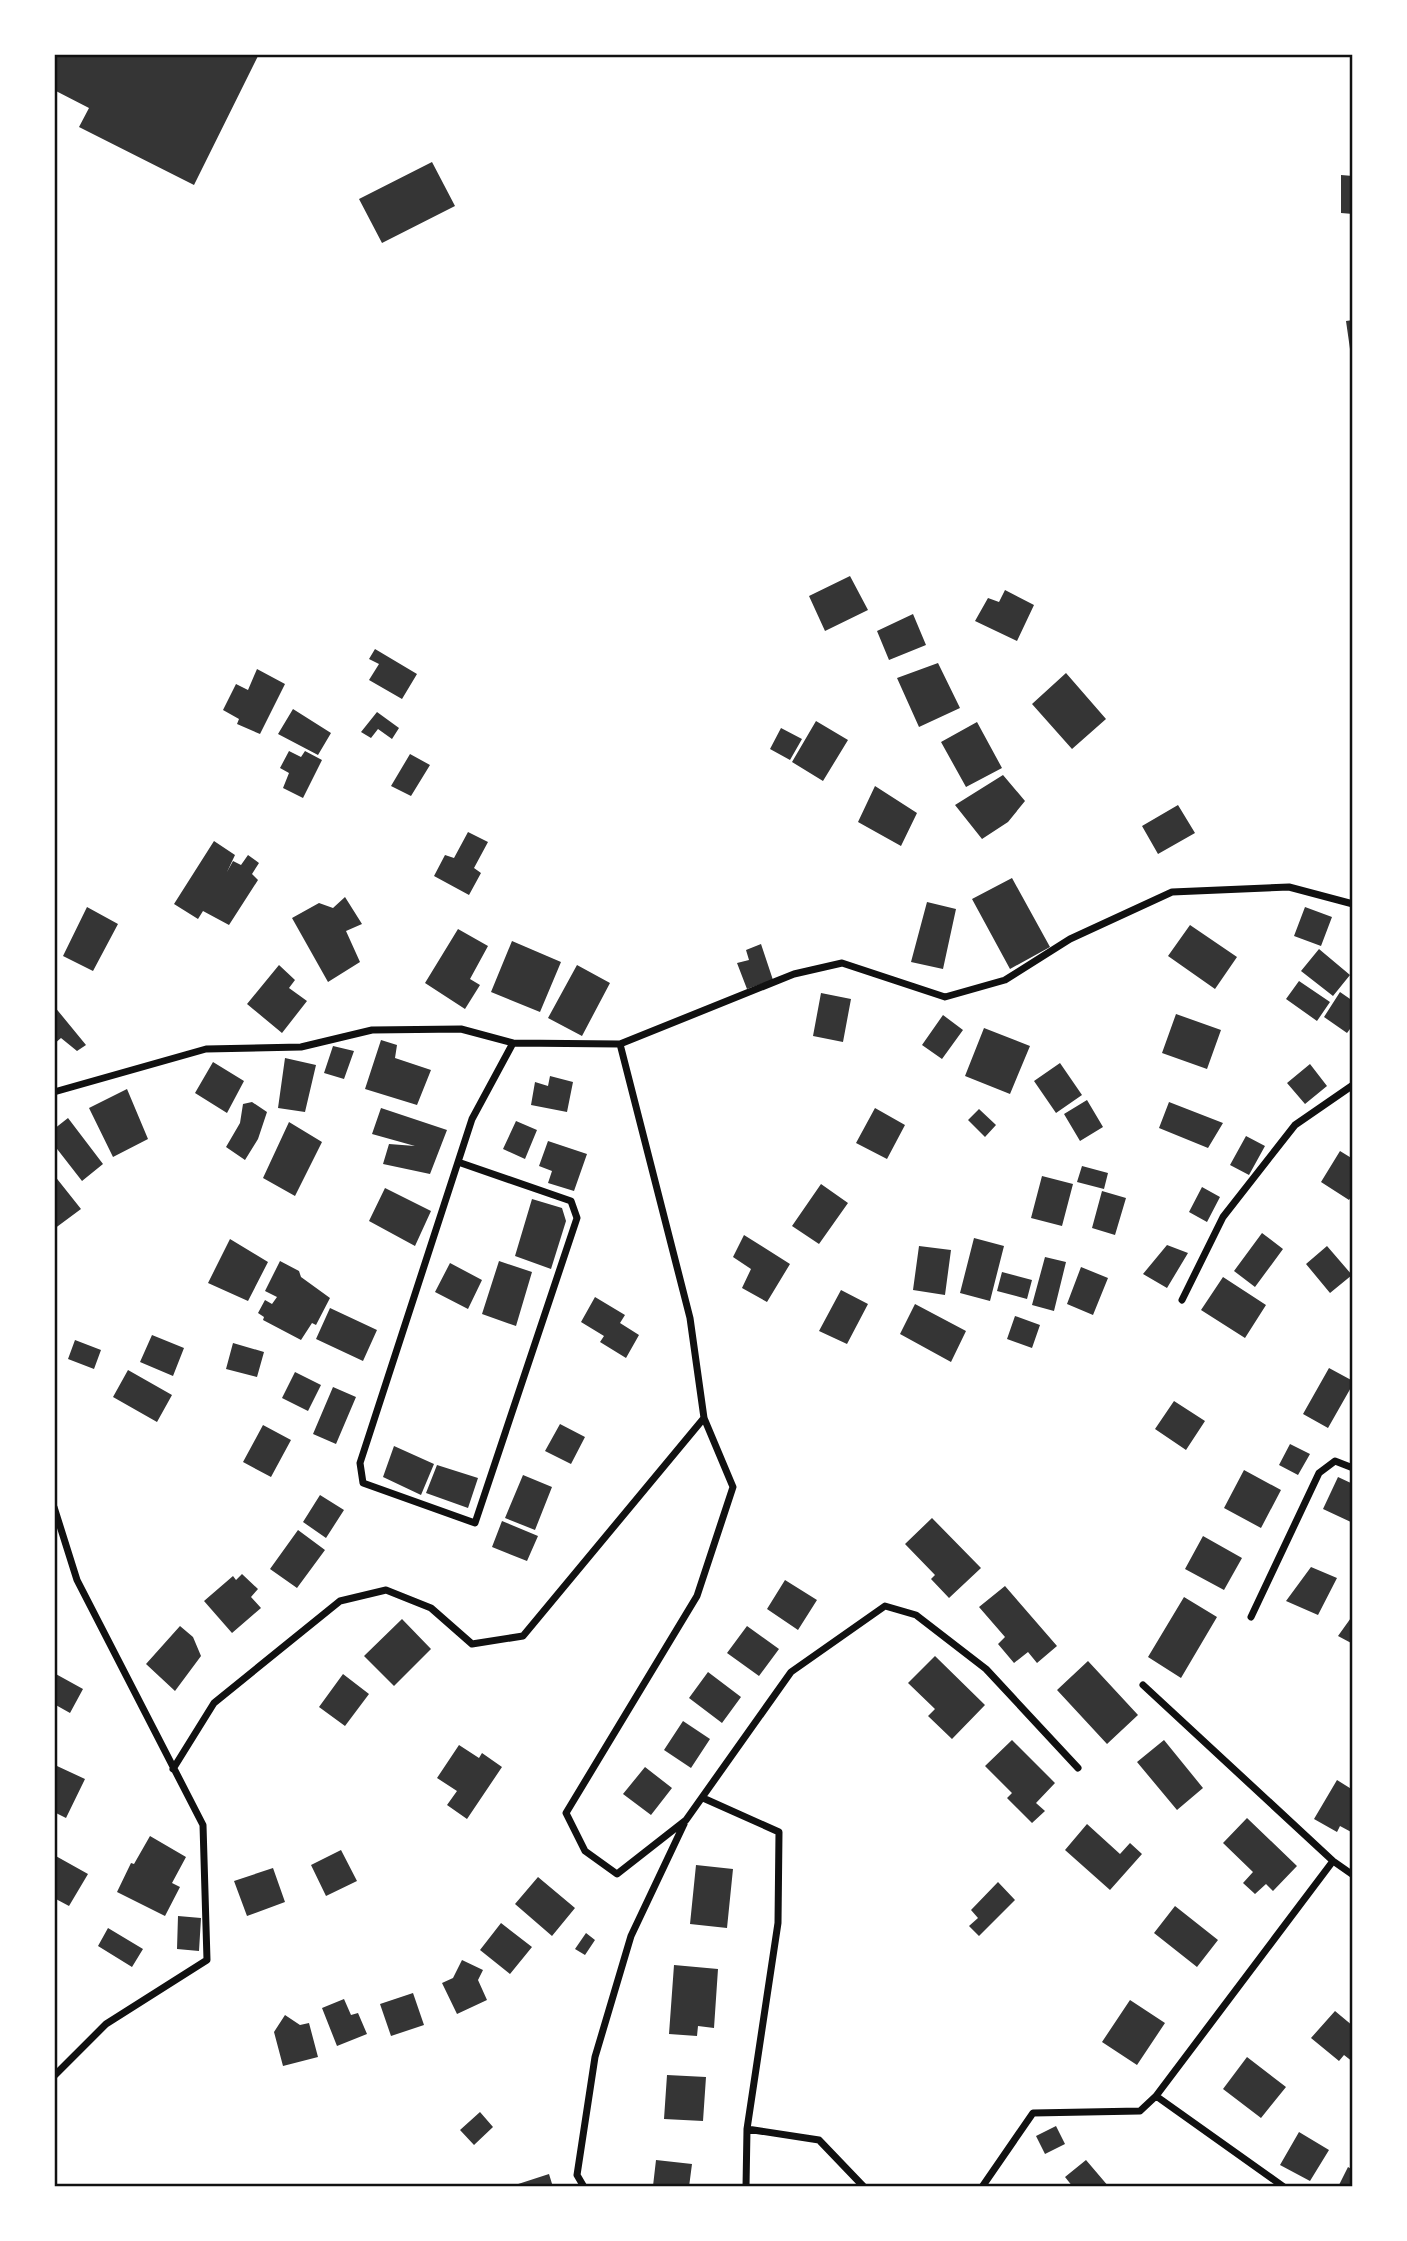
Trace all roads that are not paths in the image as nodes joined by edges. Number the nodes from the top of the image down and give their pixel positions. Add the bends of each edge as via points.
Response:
1 (1353, 904) edge
2 (513, 1043) junction
3 (620, 1044) junction
4 (1353, 1085) edge
5 (54, 1092) edge
6 (457, 1162) junction
7 (1182, 1300) dead end
8 (704, 1418) junction
9 (1353, 1468) edge
10 (54, 1507) edge
11 (1251, 1617) dead end
12 (1143, 1685) dead end
13 (1078, 1768) dead end
14 (173, 1769) junction
15 (703, 1798) junction
16 (685, 1820) junction
17 (1333, 1861) junction
18 (1353, 1875) edge
19 (54, 2076) edge
20 (1156, 2096) junction
21 (747, 2129) junction
22 (584, 2187) edge
23 (746, 2187) edge
24 (864, 2187) edge
25 (982, 2187) edge
26 (1284, 2187) edge

1 - 3 street via 1289,887 1172,892 1070,939 1005,980 945,997 842,963 794,974
2 - 3 street
2 - 5 street via 461,1029 372,1030 301,1047 206,1049
2 - 6 street via 472,1119
3 - 8 street via 690,1318
4 - 7 street via 1295,1125 1223,1217
6 - 6 street via 571,1201 577,1218 475,1523 363,1483 360,1463
8 - 14 street via 523,1636 472,1644 431,1608 386,1590 340,1601 214,1703
8 - 16 street via 733,1487 697,1596 566,1813 585,1851 617,1874
9 - 11 street via 1335,1461 1318,1473
10 - 14 street via 77,1580
12 - 17 street
13 - 15 street via 986,1668 916,1615 885,1606 791,1672
14 - 19 street via 203,1825 206,1960 106,2024
15 - 16 street
15 - 21 street via 779,1832 778,1923
16 - 22 street via 631,1936 595,2057 577,2175
17 - 18 street
17 - 20 street
20 - 25 street via 1140,2111 1033,2113
20 - 26 street
21 - 23 street
21 - 24 street via 820,2140

